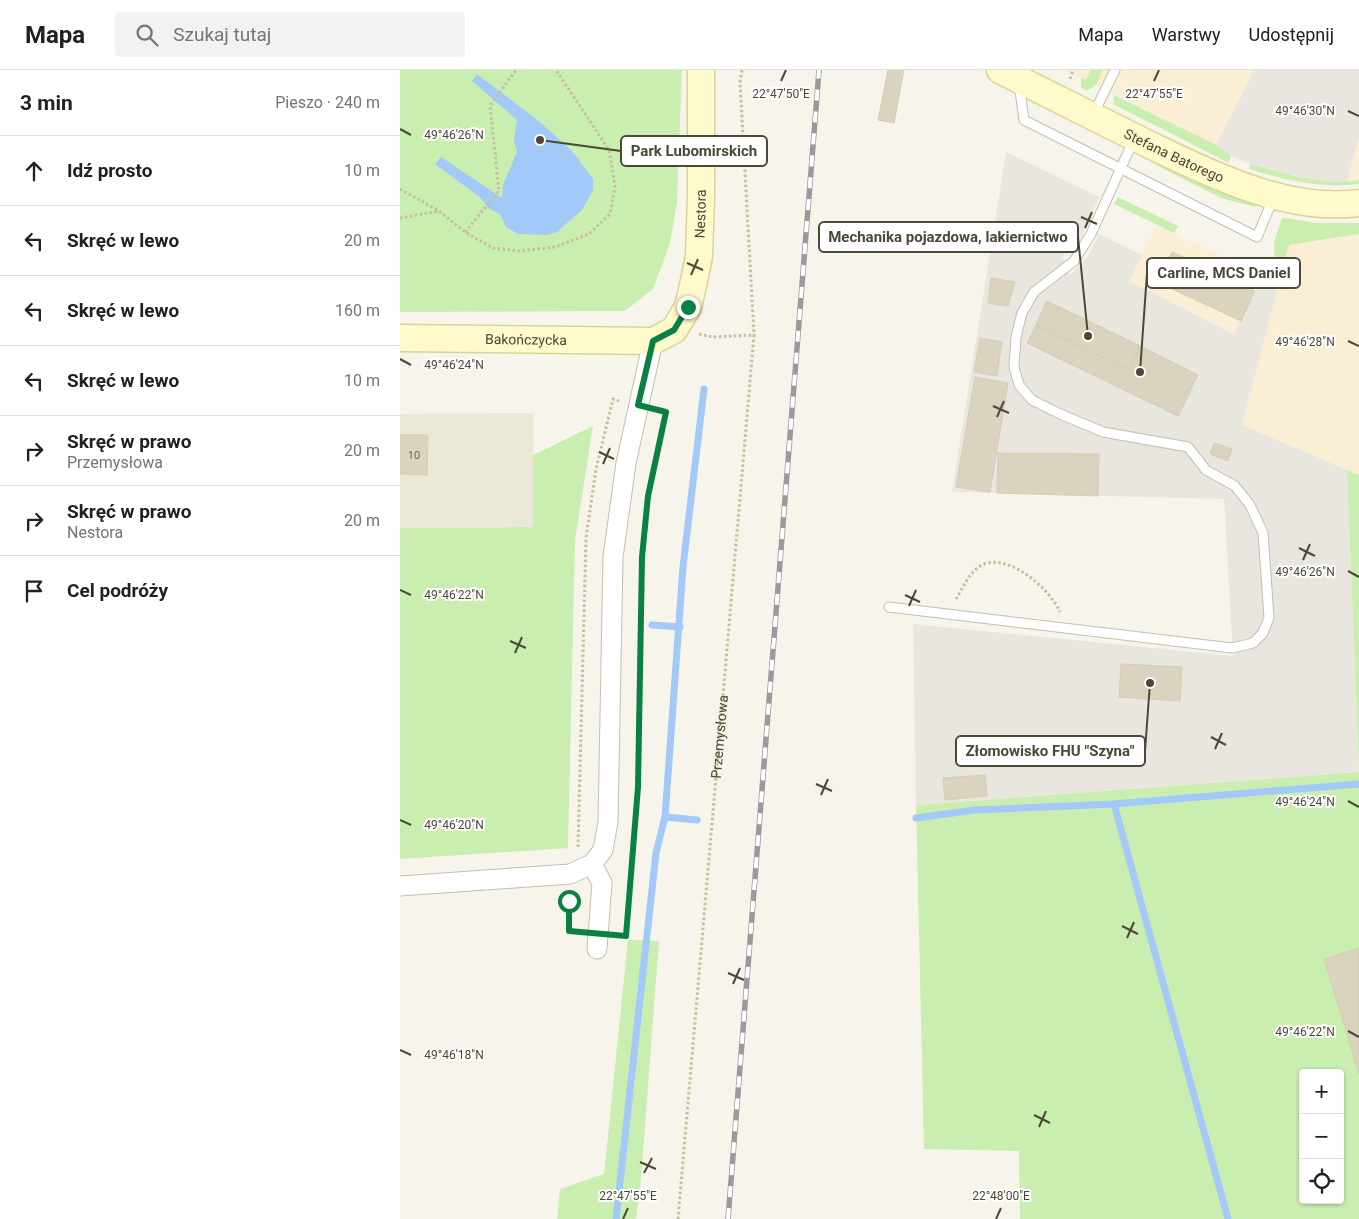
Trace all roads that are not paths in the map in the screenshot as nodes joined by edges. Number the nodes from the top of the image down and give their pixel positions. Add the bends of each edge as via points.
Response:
1 (701, 70) edge
2 (1115, 70) edge
3 (1009, 74) edge
4 (1092, 116) junction
5 (1135, 138) junction
6 (1121, 168) junction
7 (1274, 196) junction
8 (1359, 203) edge
9 (663, 335) junction
10 (400, 338) edge
11 (890, 607) dead end
12 (592, 864) junction
13 (400, 886) edge
14 (597, 941) road end

1 - 9 street, Nestora via 698,256 688,307
2 - 4 lane
3 - 4 street, Stefana Batorego
3 - 6 lane via 1024,120
4 - 5 street, Stefana Batorego
5 - 6 lane
5 - 7 street, Stefana Batorego via 1224,181
6 - 7 lane via 1258,237
6 - 11 lane via 1091,234 1074,261 1034,292 1022,313 1014,367 1019,385 1032,400 1104,432 1188,448 1206,470 1235,486 1250,506 1263,533 1268,618 1263,633 1253,643 1232,648
7 - 8 street, Stefana Batorego via 1326,204
9 - 10 street, Bakończycka
9 - 12 street via 638,405 626,463 614,557 608,822 603,850
12 - 13 street via 570,874
12 - 14 street via 602,883

